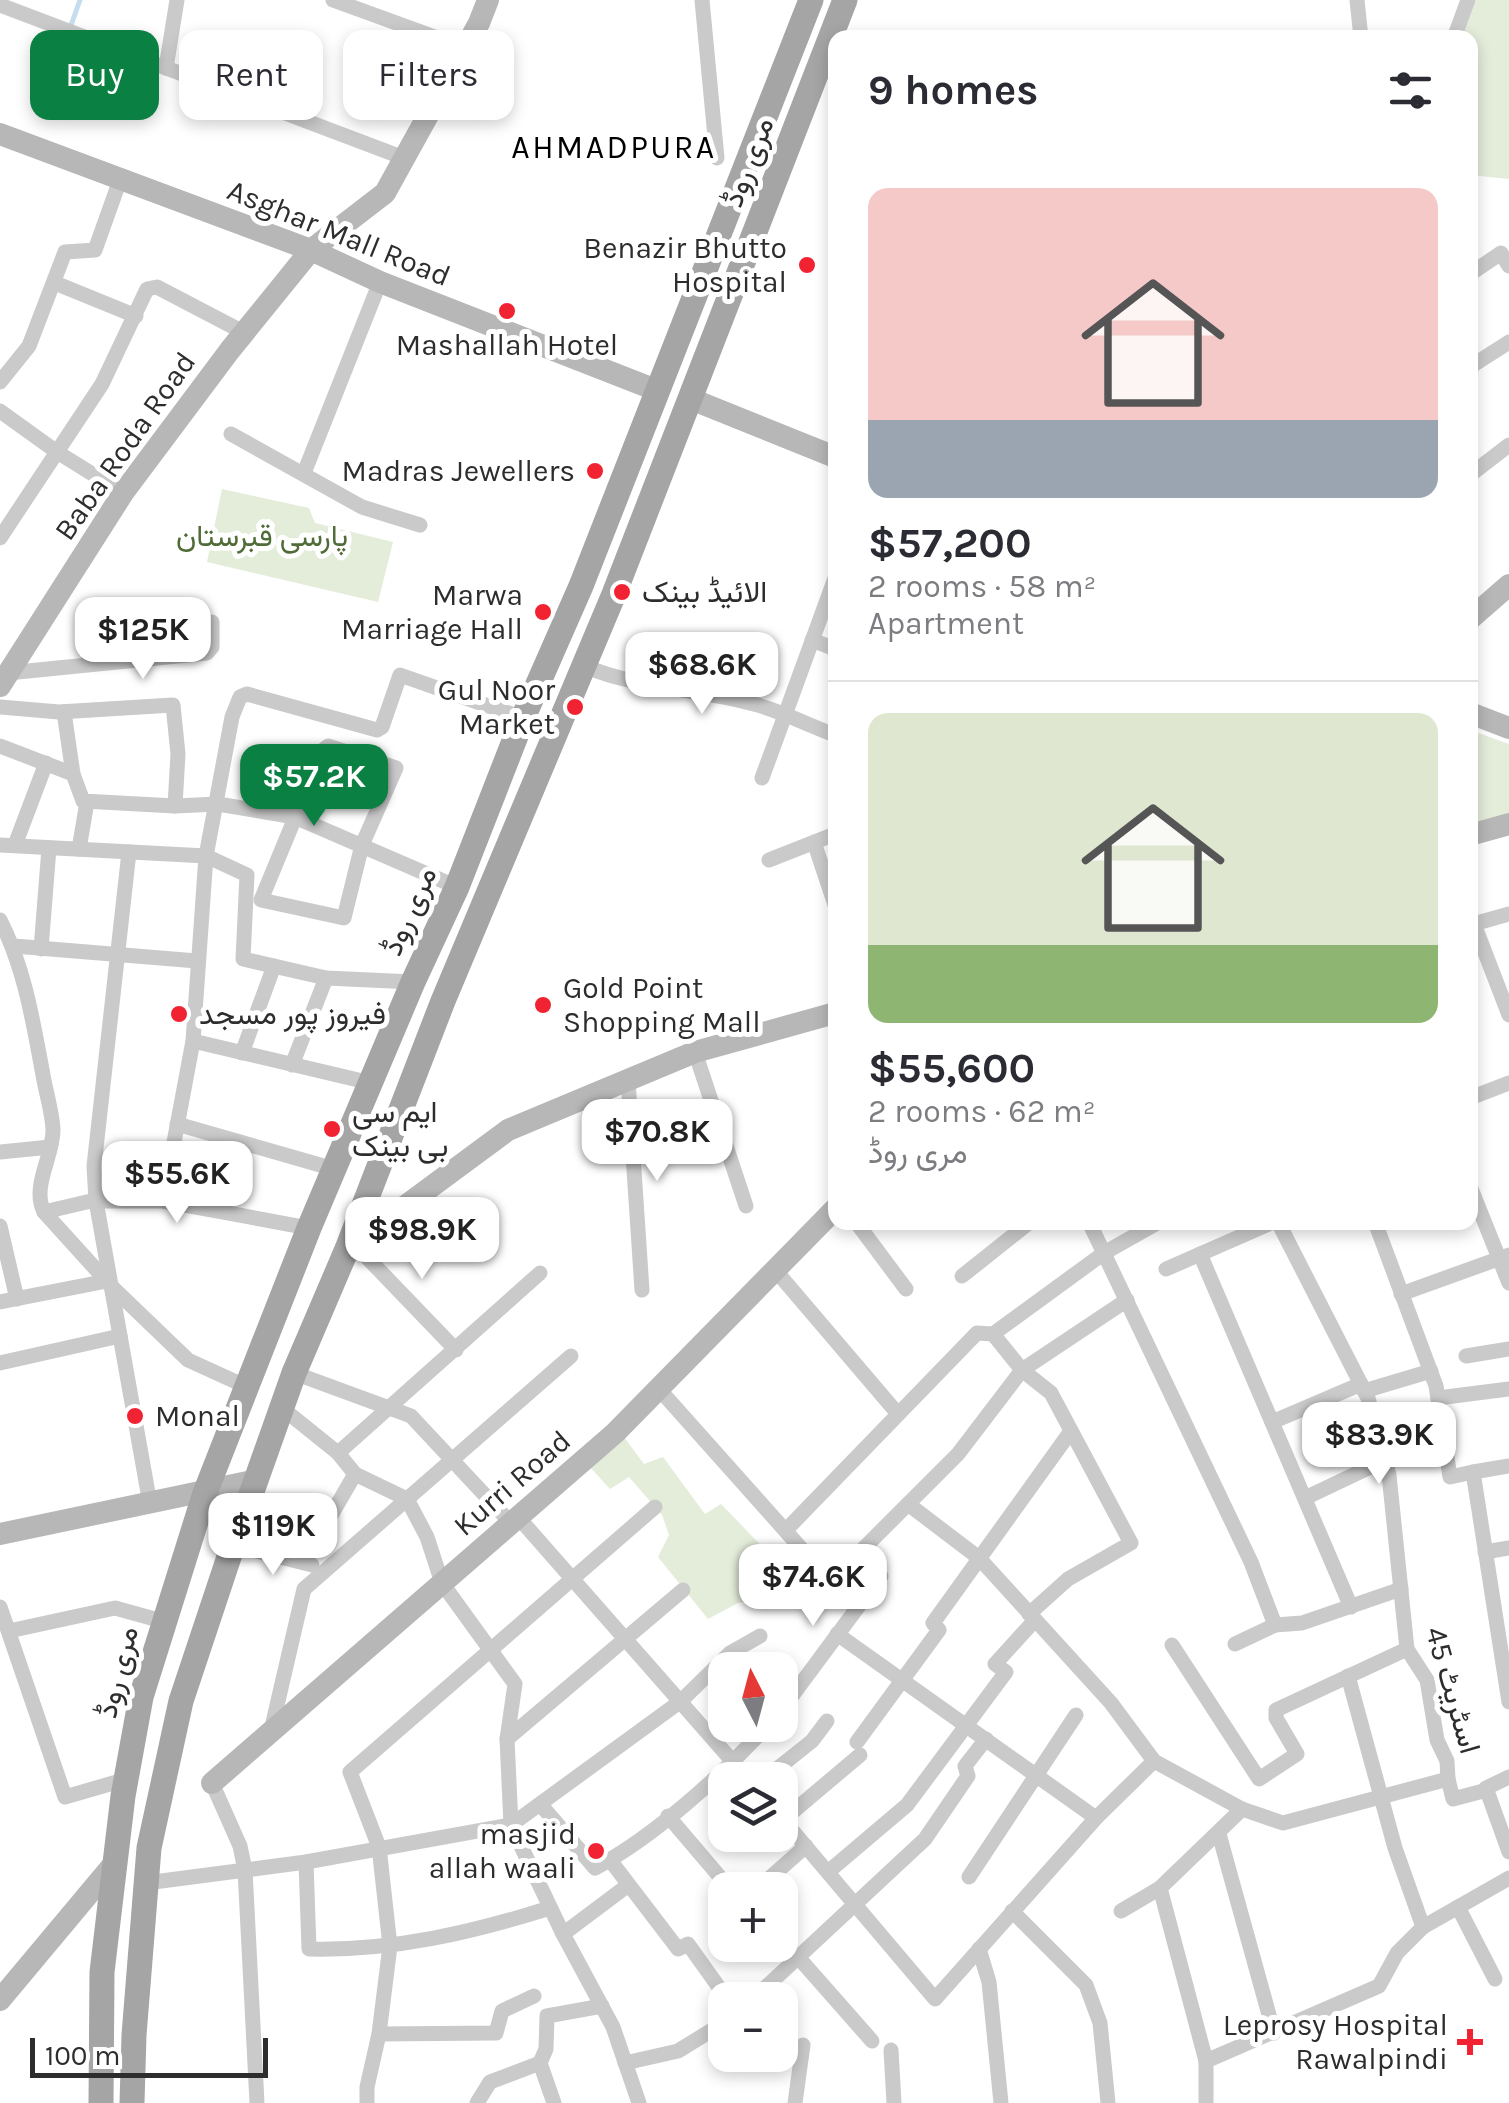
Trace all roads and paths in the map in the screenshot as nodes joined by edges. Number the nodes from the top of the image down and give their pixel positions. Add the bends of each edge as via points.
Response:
1 (176, 0) edge
2 (333, 0) edge
3 (488, 0) edge
4 (702, 0) edge
5 (812, 0) edge
6 (844, 0) edge
7 (1357, 0) edge
8 (1468, 0) edge
9 (0, 5) edge
10 (372, 6) edge
11 (425, 30) edge
12 (474, 30) edge
13 (832, 30) edge
14 (1360, 30) edge
15 (1457, 30) edge
16 (828, 42) edge
17 (166, 68) junction
18 (425, 120) edge
19 (0, 134) edge
20 (404, 158) junction
21 (717, 158) dead end
22 (120, 180) junction
23 (310, 250) junction
24 (1509, 266) edge
25 (1478, 269) edge
26 (380, 282) junction
27 (56, 283) junction
28 (136, 316) junction
29 (245, 333) junction
30 (1509, 342) edge
31 (1478, 362) edge
32 (0, 382) edge
33 (656, 390) junction
34 (691, 399) junction
35 (0, 411) edge
36 (231, 434) dead end
37 (1509, 446) edge
38 (57, 452) junction
39 (828, 454) edge
40 (1478, 469) edge
41 (304, 473) junction
42 (123, 493) junction
43 (420, 525) dead end
44 (0, 538) edge
45 (1509, 584) edge
46 (828, 597) edge
47 (1478, 611) edge
48 (212, 622) dead end
49 (812, 640) junction
50 (828, 646) edge
51 (584, 666) junction
52 (4, 680) edge
53 (0, 706) edge
54 (64, 712) junction
55 (784, 715) junction
56 (1478, 715) edge
57 (523, 718) junction
58 (1509, 728) edge
59 (828, 732) edge
60 (0, 746) edge
61 (46, 764) junction
62 (72, 774) junction
63 (762, 778) dead end
64 (87, 802) junction
65 (218, 804) junction
66 (175, 806) junction
67 (294, 818) junction
68 (1509, 824) edge
69 (1478, 833) edge
70 (828, 837) edge
71 (814, 842) junction
72 (362, 844) junction
73 (8, 845) edge
74 (50, 848) junction
75 (79, 849) junction
76 (129, 852) junction
77 (206, 856) junction
78 (770, 860) dead end
79 (828, 884) edge
80 (457, 887) junction
81 (1509, 914) edge
82 (0, 920) edge
83 (1478, 922) edge
84 (1478, 939) edge
85 (14, 946) junction
86 (41, 949) junction
87 (116, 956) junction
88 (197, 961) junction
89 (274, 966) junction
90 (326, 978) junction
91 (412, 982) junction
92 (828, 1015) edge
93 (1509, 1015) edge
94 (193, 1041) junction
95 (696, 1052) junction
96 (242, 1053) junction
97 (292, 1065) junction
98 (628, 1080) junction
99 (370, 1083) junction
100 (1509, 1084) edge
101 (1478, 1095) edge
102 (177, 1124) junction
103 (50, 1147) junction
104 (0, 1152) edge
105 (334, 1168) junction
106 (163, 1200) junction
107 (96, 1201) junction
108 (1478, 1203) edge
109 (746, 1206) dead end
110 (44, 1212) junction
111 (828, 1216) edge
112 (0, 1226) edge
113 (310, 1228) junction
114 (862, 1230) edge
115 (1020, 1230) edge
116 (1093, 1230) edge
117 (1145, 1230) edge
118 (1257, 1230) edge
119 (1280, 1230) edge
120 (1378, 1230) edge
121 (351, 1247) junction
122 (1104, 1253) junction
123 (1200, 1254) junction
124 (1504, 1257) edge
125 (1166, 1269) dead end
126 (540, 1272) dead end
127 (776, 1272) junction
128 (962, 1276) dead end
129 (109, 1284) junction
130 (1509, 1284) edge
131 (642, 1290) dead end
132 (906, 1290) dead end
133 (1402, 1294) junction
134 (17, 1298) junction
135 (1127, 1300) junction
136 (0, 1302) edge
137 (994, 1334) junction
138 (120, 1336) junction
139 (1509, 1349) edge
140 (456, 1350) junction
141 (571, 1356) dead end
142 (1466, 1356) dead end
143 (0, 1363) edge
144 (1022, 1370) junction
145 (1431, 1371) junction
146 (294, 1373) junction
147 (244, 1386) junction
148 (1362, 1387) junction
149 (659, 1389) junction
150 (1509, 1389) edge
151 (1438, 1398) junction
152 (282, 1408) junction
153 (390, 1408) junction
154 (898, 1414) junction
155 (1272, 1422) junction
156 (1071, 1430) junction
157 (1446, 1450) junction
158 (338, 1454) junction
159 (452, 1460) junction
160 (1385, 1460) junction
161 (1509, 1466) edge
162 (1472, 1472) junction
163 (356, 1474) junction
164 (257, 1480) junction
165 (205, 1493) junction
166 (1304, 1498) junction
167 (407, 1499) junction
168 (150, 1504) junction
169 (908, 1504) junction
170 (655, 1506) dead end
171 (515, 1520) junction
172 (786, 1530) junction
173 (0, 1534) edge
174 (233, 1545) junction
175 (1509, 1548) edge
176 (862, 1551) dead end
177 (1486, 1552) junction
178 (980, 1558) junction
179 (304, 1562) junction
180 (325, 1570) junction
181 (881, 1576) dead end
182 (572, 1578) junction
183 (442, 1582) junction
184 (1401, 1589) junction
185 (683, 1590) dead end
186 (866, 1595) junction
187 (0, 1607) edge
188 (1351, 1607) junction
189 (1032, 1617) junction
190 (162, 1622) junction
191 (1275, 1625) junction
192 (9, 1631) junction
193 (837, 1634) junction
194 (760, 1636) dead end
195 (627, 1638) junction
196 (1504, 1642) edge
197 (1172, 1644) dead end
198 (1234, 1644) dead end
199 (1407, 1648) junction
200 (490, 1649) junction
201 (1348, 1676) junction
202 (903, 1681) junction
203 (798, 1687) edge
204 (681, 1700) junction
205 (1509, 1702) edge
206 (1076, 1714) dead end
207 (827, 1721) dead end
208 (967, 1726) junction
209 (271, 1734) junction
210 (507, 1739) junction
211 (986, 1740) junction
212 (752, 1742) edge
213 (1154, 1761) junction
214 (734, 1762) joint
215 (786, 1762) edge
216 (1036, 1775) junction
217 (1509, 1777) edge
218 (127, 1779) junction
219 (1448, 1779) junction
220 (212, 1783) joint
221 (708, 1783) edge
222 (1487, 1790) junction
223 (1381, 1799) junction
224 (798, 1803) edge
225 (540, 1804) junction
226 (1242, 1810) junction
227 (668, 1816) junction
228 (1096, 1818) junction
229 (511, 1825) junction
230 (1219, 1834) junction
231 (798, 1837) edge
232 (806, 1846) junction
233 (379, 1847) junction
234 (1509, 1852) edge
235 (610, 1860) junction
236 (306, 1862) junction
237 (112, 1866) junction
238 (246, 1870) junction
239 (716, 1872) edge
240 (776, 1872) edge
241 (828, 1872) junction
242 (969, 1877) dead end
243 (1509, 1878) edge
244 (146, 1883) junction
245 (627, 1886) junction
246 (1160, 1888) junction
247 (854, 1902) junction
248 (1458, 1907) junction
249 (550, 1908) junction
250 (1122, 1911) dead end
251 (1012, 1912) junction
252 (1424, 1927) junction
253 (562, 1934) junction
254 (390, 1946) junction
255 (979, 1949) junction
256 (798, 1957) joint
257 (793, 1962) edge
258 (1494, 1980) dead end
259 (715, 1982) edge
260 (771, 1982) edge
261 (534, 1996) dead end
262 (0, 1999) edge
263 (602, 2006) junction
264 (708, 2033) edge
265 (1274, 2033) junction
266 (378, 2034) junction
267 (872, 2041) dead end
268 (803, 2046) dead end
269 (891, 2050) dead end
270 (1206, 2062) junction
271 (625, 2063) junction
272 (540, 2064) junction
273 (101, 2103) edge
274 (132, 2103) edge
275 (258, 2103) edge
276 (368, 2103) edge
277 (477, 2103) edge
278 (554, 2103) edge
279 (639, 2103) edge
280 (795, 2103) edge
281 (894, 2103) edge
282 (1002, 2103) edge
283 (1108, 2103) edge
284 (1206, 2103) edge

1 - 17 street
2 - 10 street
3 - 12 street, Baba Roda Road
4 - 21 street
5 - 33 main road, مری روڈ
6 - 13 main road, مری روڈ
7 - 14 street
8 - 15 street
9 - 17 street
10 - 11 street
16 - 34 main road, مری روڈ
17 - 20 street
18 - 20 street, Baba Roda Road
19 - 22 street, Asghar Mall Road
20 - 23 street, Baba Roda Road via 385,193
22 - 23 street, Asghar Mall Road
22 - 27 street via 95,250 66,252
23 - 26 street, Asghar Mall Road
23 - 29 street, Baba Roda Road
24 - 25 street via 1501,253
26 - 33 street, Asghar Mall Road
26 - 41 street
27 - 28 street
27 - 32 street via 30,346
28 - 29 street via 148,289 157,287
28 - 38 street
29 - 42 street, Baba Roda Road
30 - 31 street
33 - 57 main road, مری روڈ
34 - 39 street
34 - 51 main road, مری روڈ
35 - 38 street
36 - 41 street
37 - 40 street
38 - 42 street
38 - 44 street
41 - 43 street via 362,507
42 - 52 street, Baba Roda Road
45 - 47 street
46 - 49 street
48 - 52 street via 207,653
49 - 50 street
49 - 55 street
51 - 55 street via 611,678
51 - 121 main road, مری روڈ via 443,1001
53 - 54 street
54 - 62 street
54 - 66 street via 173,705
55 - 59 street
55 - 63 street
56 - 58 street
57 - 65 street via 400,675 377,730 244,694 232,717
57 - 80 main road, مری روڈ
60 - 61 street
61 - 62 street
61 - 73 street
62 - 64 street
64 - 66 street
64 - 75 street
65 - 66 street
65 - 67 street
65 - 77 street
67 - 72 street
67 - 72 street via 328,746 391,764 394,774
67 - 72 street via 262,895 265,903 344,918
68 - 69 street
70 - 71 street
71 - 78 street
71 - 79 street
72 - 80 street
73 - 74 street
74 - 75 street
74 - 86 street
75 - 76 street
76 - 77 street
76 - 87 street
77 - 88 street
77 - 89 street via 247,875 243,958
80 - 91 main road, مری روڈ
81 - 83 street
82 - 85 street
84 - 93 street
85 - 86 street
85 - 103 street via 50,1112
86 - 87 street
87 - 88 street
87 - 107 street
88 - 94 street
89 - 90 street
89 - 96 street
90 - 91 street
90 - 97 street
91 - 99 main road, مری روڈ
92 - 95 street
94 - 96 street
94 - 102 street
95 - 98 street
95 - 109 street
96 - 97 street
97 - 99 street
98 - 121 street via 508,1130
98 - 131 street
99 - 105 main road, مری روڈ
100 - 101 street
102 - 105 street
102 - 106 street
103 - 104 street
103 - 110 street via 41,1188
105 - 113 main road, مری روڈ
106 - 107 street
106 - 113 street
107 - 110 street
107 - 129 street
108 - 124 street
110 - 129 street
111 - 127 street, Kurri Road
112 - 134 street
113 - 147 main road, مری روڈ
114 - 132 street
115 - 128 street
116 - 122 street
117 - 122 street
118 - 123 street
119 - 148 street, اسٹریٹ 45
120 - 133 street
121 - 140 street
121 - 146 main road, مری روڈ
122 - 135 street
122 - 137 street
123 - 125 street
123 - 155 street
124 - 130 street
124 - 133 street
126 - 140 street
127 - 149 street, Kurri Road
127 - 154 street
129 - 134 street
129 - 138 street
129 - 147 street via 188,1360
133 - 145 street
134 - 136 street
135 - 144 street
135 - 191 street
137 - 144 street
137 - 154 street via 977,1333
138 - 143 street
138 - 168 street
139 - 142 street
140 - 153 street
141 - 159 street
144 - 156 street via 1051,1392
144 - 169 street via 958,1454
145 - 148 street
145 - 151 street
146 - 152 main road, مری روڈ
146 - 153 street
147 - 165 main road, مری روڈ
148 - 155 street
148 - 160 street, اسٹریٹ 45
149 - 171 street, Kurri Road
149 - 172 street
150 - 151 street
151 - 157 street
152 - 158 street
152 - 164 main road, مری روڈ
153 - 158 street
153 - 159 street via 411,1416
154 - 172 street
155 - 166 street
156 - 178 street
156 - 189 street via 1130,1543 1068,1579
157 - 160 street
157 - 162 street via 1450,1478
158 - 163 street
159 - 167 street
159 - 171 street
160 - 166 street
160 - 184 street, اسٹریٹ 45
161 - 162 street
162 - 177 street
163 - 167 street
163 - 179 street
164 - 165 street
164 - 174 main road, مری روڈ
165 - 168 street
165 - 190 main road, مری روڈ
166 - 188 street
167 - 180 street
167 - 183 street
168 - 173 street
169 - 176 street
169 - 178 street
170 - 182 street
171 - 182 street
171 - 183 street, Kurri Road
172 - 186 street via 807,1555
174 - 179 street
174 - 244 main road, مری روڈ via 181,1700
175 - 177 street
177 - 196 street
178 - 189 street
178 - 202 street via 933,1623 939,1630
179 - 180 street
180 - 209 street via 304,1589
181 - 186 street
182 - 195 street
182 - 200 street
183 - 200 street
183 - 209 street, Kurri Road
184 - 188 street
184 - 199 street, اسٹریٹ 45
185 - 195 street
186 - 193 street
187 - 192 street
188 - 191 street via 1302,1624
189 - 208 street via 995,1664 1006,1672
189 - 213 street via 1112,1703
190 - 192 street via 115,1608
190 - 218 main road, مری روڈ
191 - 198 street
192 - 218 street via 65,1797
193 - 202 street
193 - 203 street
194 - 204 street via 730,1653
195 - 204 street
195 - 210 street
196 - 205 street
197 - 201 street via 1259,1779 1296,1754 1274,1714
199 - 201 street
199 - 219 street, اسٹریٹ 45 via 1427,1680
200 - 210 street via 515,1684
200 - 233 street via 350,1772
201 - 223 street
202 - 208 street
202 - 224 street via 858,1749
204 - 214 street
204 - 225 street
206 - 216 street
207 - 215 street
208 - 211 street
208 - 241 street via 907,1805
209 - 220 street, Kurri Road
210 - 229 street
211 - 216 street
211 - 247 street via 925,1839
212 - 214 street
213 - 226 street
213 - 228 street
216 - 228 street
216 - 242 street
217 - 222 street
218 - 237 main road, مری روڈ
219 - 222 street via 1453,1800
219 - 223 street
220 - 238 street
221 - 227 street
222 - 234 street
223 - 226 street via 1283,1823
223 - 252 street
225 - 229 street
225 - 235 street via 595,1868
226 - 230 street
227 - 235 street
227 - 239 street
228 - 251 street
229 - 233 street
229 - 249 street
230 - 246 street
230 - 265 street
231 - 232 street
232 - 240 street
232 - 241 street
233 - 236 street
233 - 254 street
235 - 245 street
236 - 238 street
236 - 254 street via 309,1949
237 - 262 street
237 - 273 main road, مری روڈ via 102,1972
238 - 244 street
238 - 275 street
241 - 247 street
243 - 248 street
244 - 274 main road, مری روڈ
245 - 253 street
245 - 259 street via 678,1949 688,1944
246 - 250 street
246 - 270 street
247 - 255 street via 935,1999
247 - 256 street
248 - 252 street
248 - 258 street
249 - 253 street
249 - 254 street via 476,1932
251 - 255 street
251 - 283 street via 1086,1984 1100,2023
252 - 265 street via 1396,1953 1379,1986
253 - 263 street
254 - 266 street
255 - 282 street via 989,1982
256 - 267 street
257 - 260 street
261 - 266 street via 502,2010 496,2034
263 - 271 street
263 - 272 street via 547,2016
264 - 271 street via 678,2052
265 - 270 street
266 - 276 street
268 - 280 street
269 - 281 street
270 - 284 street
271 - 279 street
272 - 277 street via 490,2082
272 - 278 street

